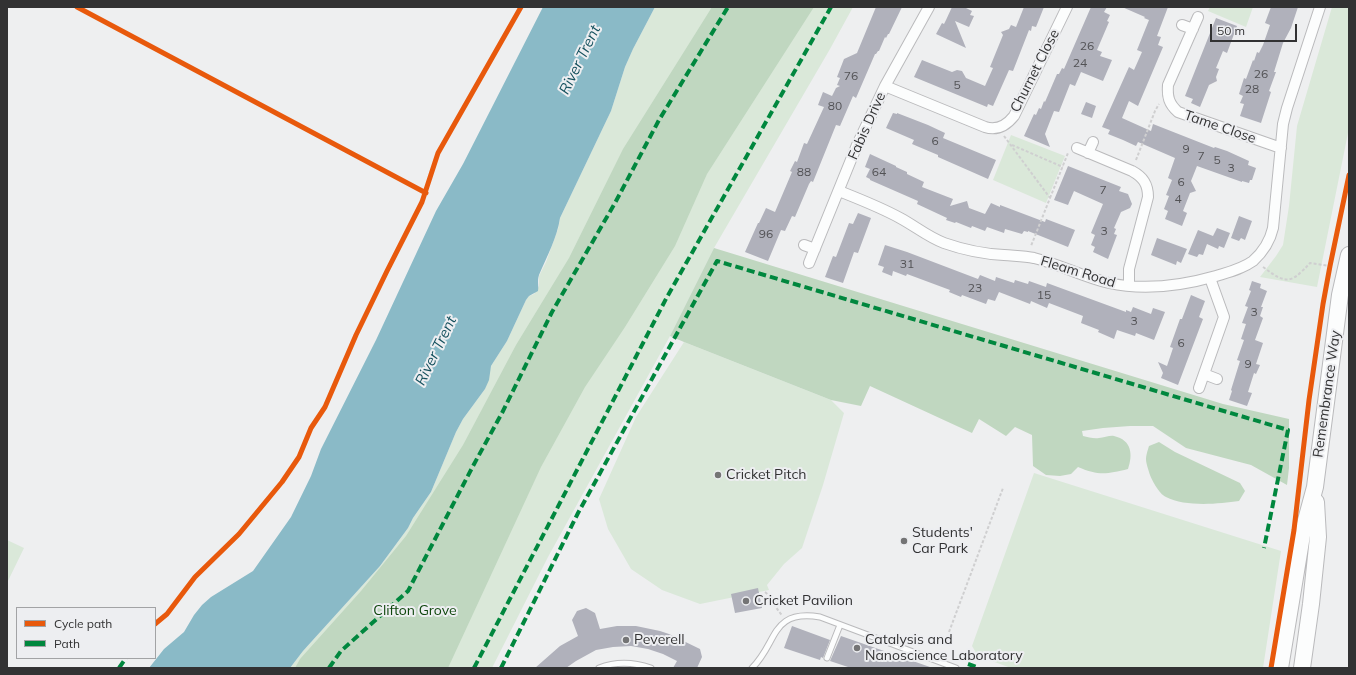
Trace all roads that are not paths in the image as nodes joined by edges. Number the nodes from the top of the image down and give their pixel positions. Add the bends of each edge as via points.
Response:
1 (929, 7) edge
2 (1066, 7) edge
3 (1320, 7) edge
4 (1198, 17) dead end
5 (1182, 25) dead end
6 (1193, 29) junction
7 (885, 86) junction
8 (1093, 142) dead end
9 (1077, 148) road end
10 (1281, 148) junction
11 (1088, 153) junction
12 (839, 191) junction
13 (804, 245) dead end
14 (814, 249) junction
15 (1349, 256) edge
16 (809, 263) dead end
17 (1210, 278) junction
18 (1129, 286) junction
19 (1204, 374) junction
20 (1217, 379) dead end
21 (1199, 388) dead end
22 (1315, 486) junction
23 (840, 625) junction
24 (827, 658) dead end
25 (599, 668) edge
26 (651, 668) edge
27 (752, 668) edge
28 (956, 668) edge
29 (1280, 668) edge
30 (1302, 668) edge

1 - 7 street, Fabis Drive
2 - 7 street, Churnet Close via 1014,116 1004,126 990,129
3 - 10 street, Fleam Road via 1287,108
4 - 6 street
5 - 6 street
6 - 10 street, Tame Close via 1168,85 1168,96 1173,108 1178,112
7 - 12 street, Fabis Drive
8 - 11 street
9 - 11 street
10 - 17 street, Fleam Road via 1272,233 1266,246 1245,266
11 - 18 street via 1139,175 1148,189 1129,269
12 - 14 street, Fabis Drive
12 - 18 street, Fleam Road via 899,217 943,242 974,252 1040,259 1092,278
13 - 14 street
14 - 16 street, Fabis Drive
15 - 22 highway, Remembrance Way via 1340,295
17 - 18 street, Fleam Road via 1177,285
17 - 19 street via 1224,317
19 - 20 street
19 - 21 street
22 - 29 highway, Remembrance Way via 1302,535
22 - 30 highway, Remembrance Way via 1318,537
23 - 24 lane
23 - 27 lane via 810,616 788,621 779,626
23 - 28 lane
25 - 26 lane via 623,662

